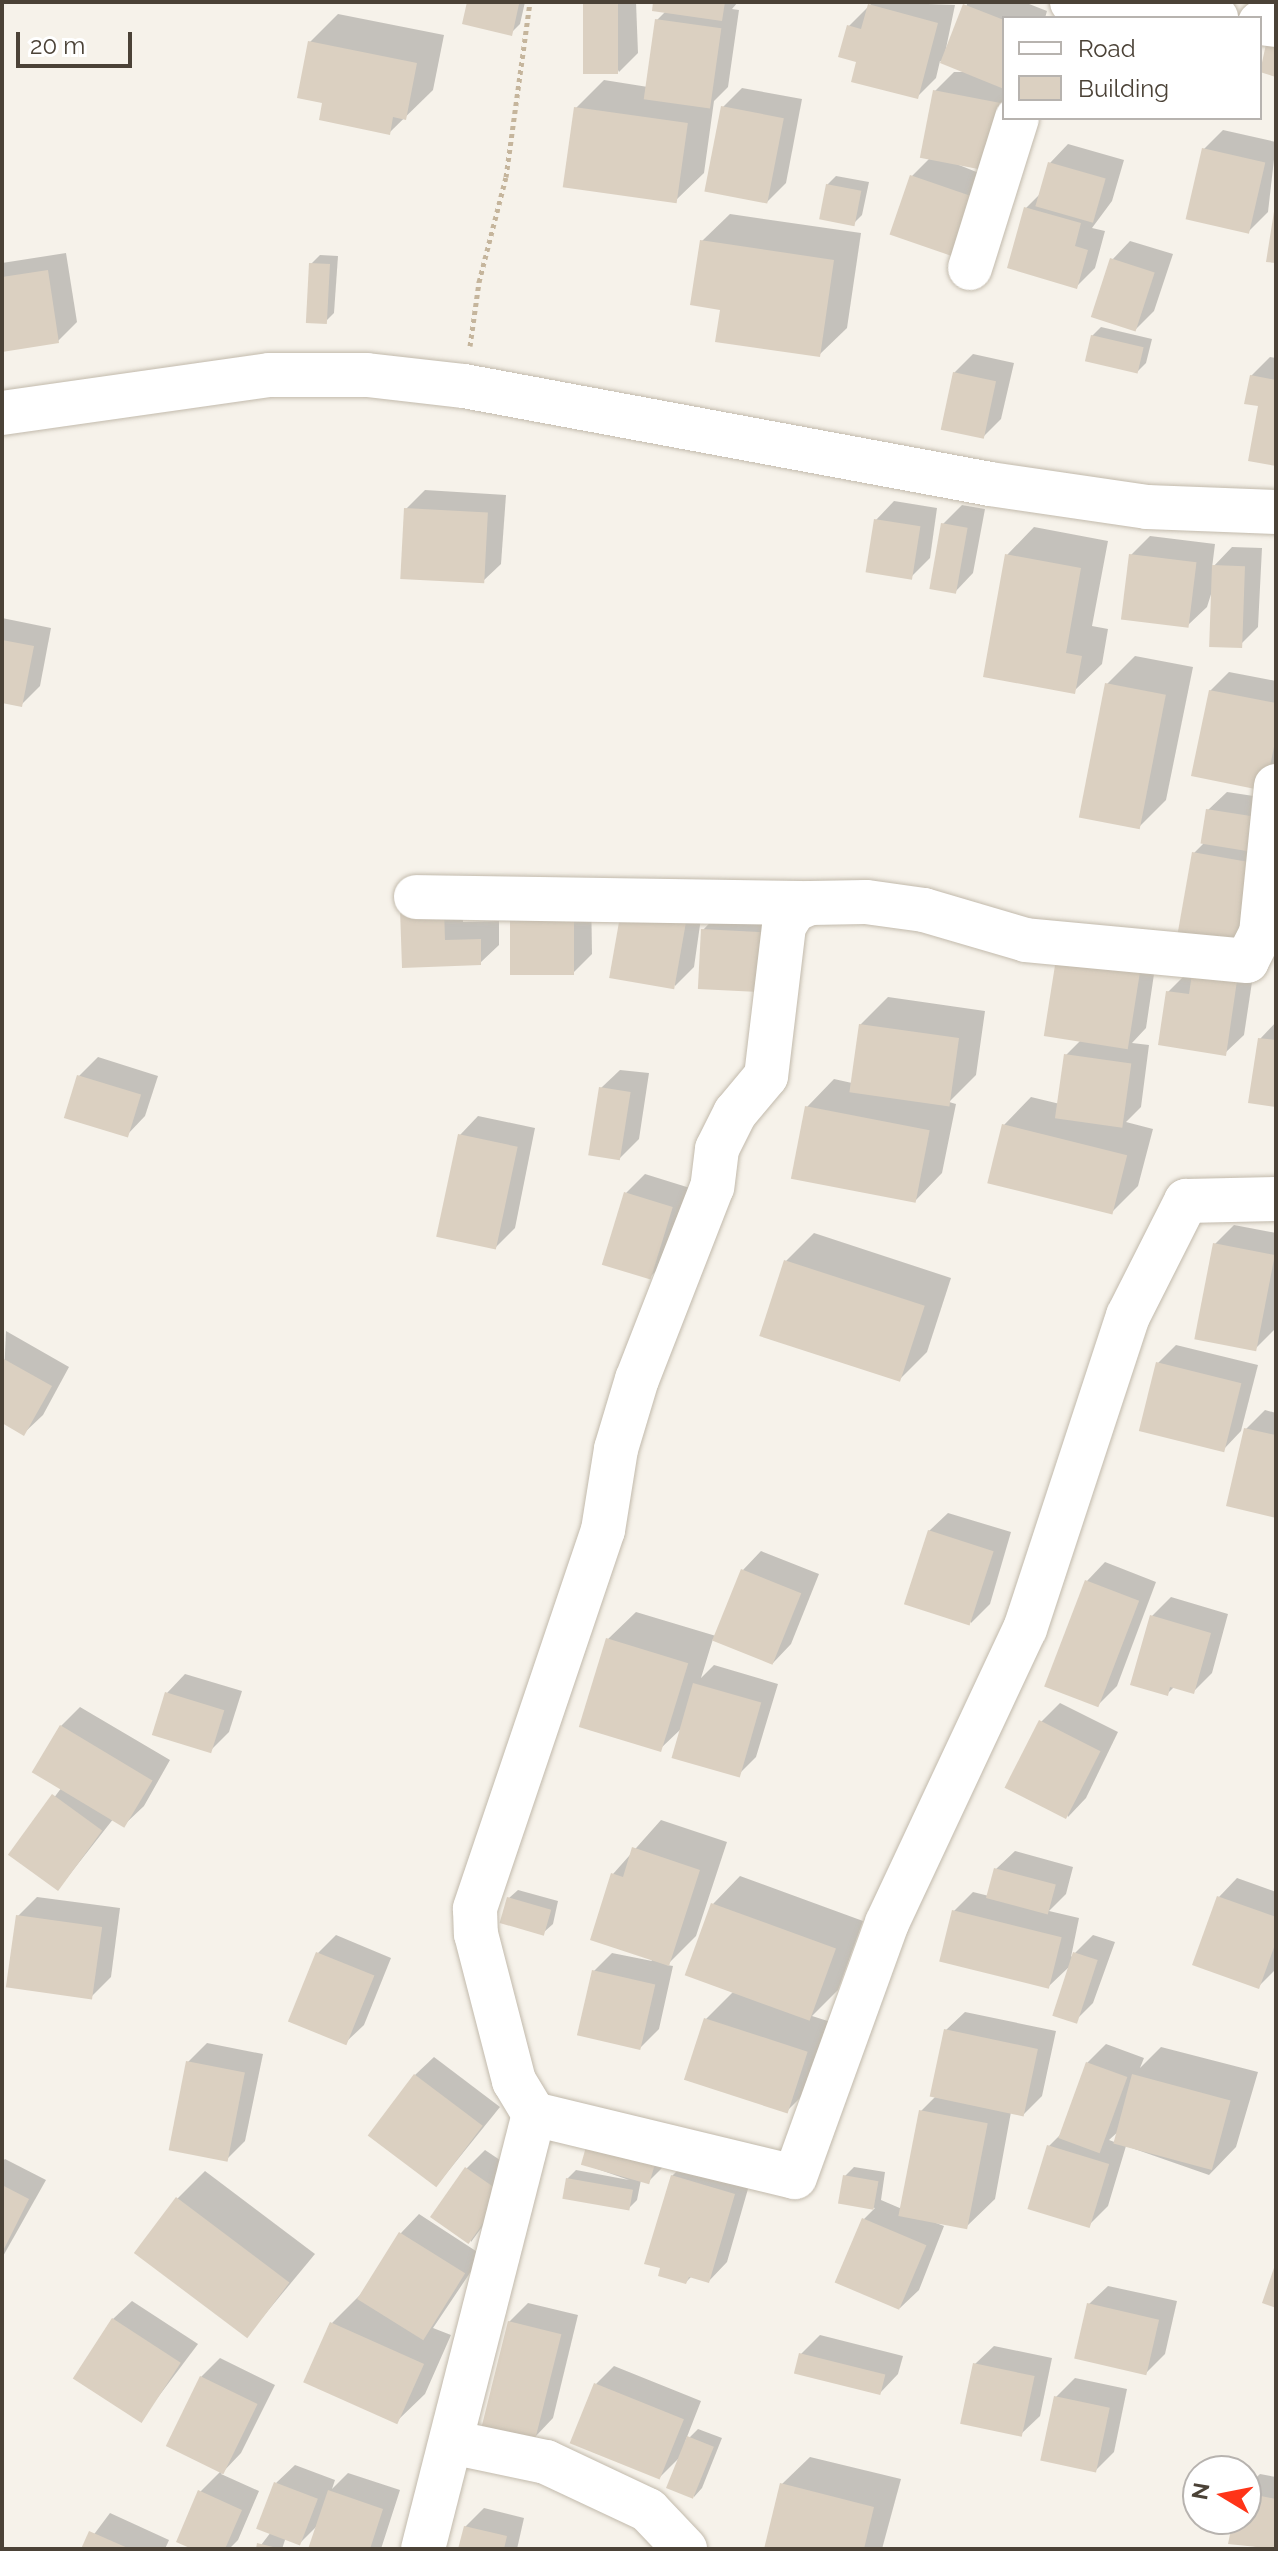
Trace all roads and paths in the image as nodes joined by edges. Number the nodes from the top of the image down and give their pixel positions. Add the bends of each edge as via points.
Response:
1 (530, 2) edge
2 (1072, 2) edge
3 (1198, 16) edge
4 (1016, 120) edge
5 (970, 268) dead end
6 (464, 386) junction
7 (2, 413) edge
8 (1276, 512) edge
9 (1276, 786) edge
10 (416, 897) dead end
11 (810, 903) junction
12 (1276, 1199) edge
13 (534, 2114) junction
14 (451, 2442) junction
15 (423, 2549) edge
16 (685, 2549) edge

1 - 6 path via 506,177 479,282
2 - 3 street
4 - 5 street
6 - 7 street via 367,375 269,375
6 - 8 street via 990,484 1147,507
9 - 11 street via 1261,933 1247,961 1026,940 924,910 866,902
10 - 11 street
11 - 13 street via 794,910 784,926 766,1076 735,1113 717,1149 712,1187 637,1379 616,1449 603,1530 475,1909 476,1934 514,2081
12 - 13 street via 1186,1201 1128,1316 1025,1629 887,1923 795,2177
13 - 14 street
14 - 15 street
14 - 16 street via 546,2462 648,2510

